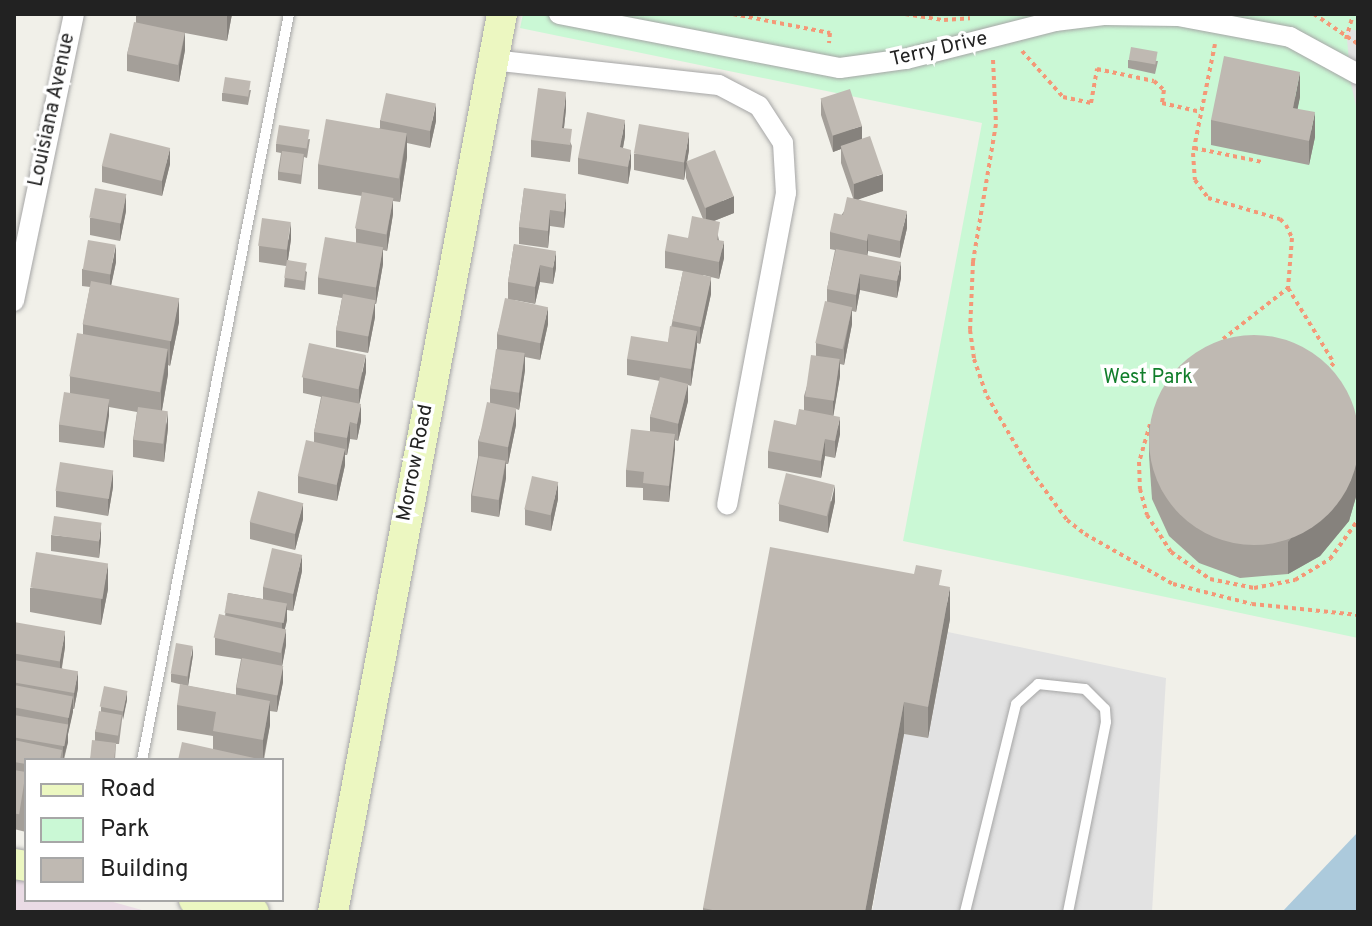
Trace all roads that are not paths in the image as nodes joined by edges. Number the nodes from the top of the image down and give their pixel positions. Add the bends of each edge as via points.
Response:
1 (74, 14) edge
2 (289, 14) edge
3 (502, 14) edge
4 (559, 14) edge
5 (492, 60) junction
6 (1358, 74) edge
7 (17, 266) edge
8 (14, 301) edge
9 (727, 504) dead end
10 (142, 758) edge
11 (204, 902) edge
12 (254, 912) edge
13 (333, 912) edge
14 (965, 912) edge
15 (1068, 912) edge

1 - 7 street, Louisiana Avenue
2 - 10 lane
3 - 5 street, Morrow Road
4 - 6 street, Terry Drive via 840,68 874,66 1055,21 1104,15 1178,16 1290,37
5 - 9 street via 719,85 759,106 783,143 786,193
5 - 13 street, Morrow Road
7 - 8 street, Louisiana Avenue
11 - 12 street
14 - 15 lane via 1016,704 1038,684 1085,689 1105,709

